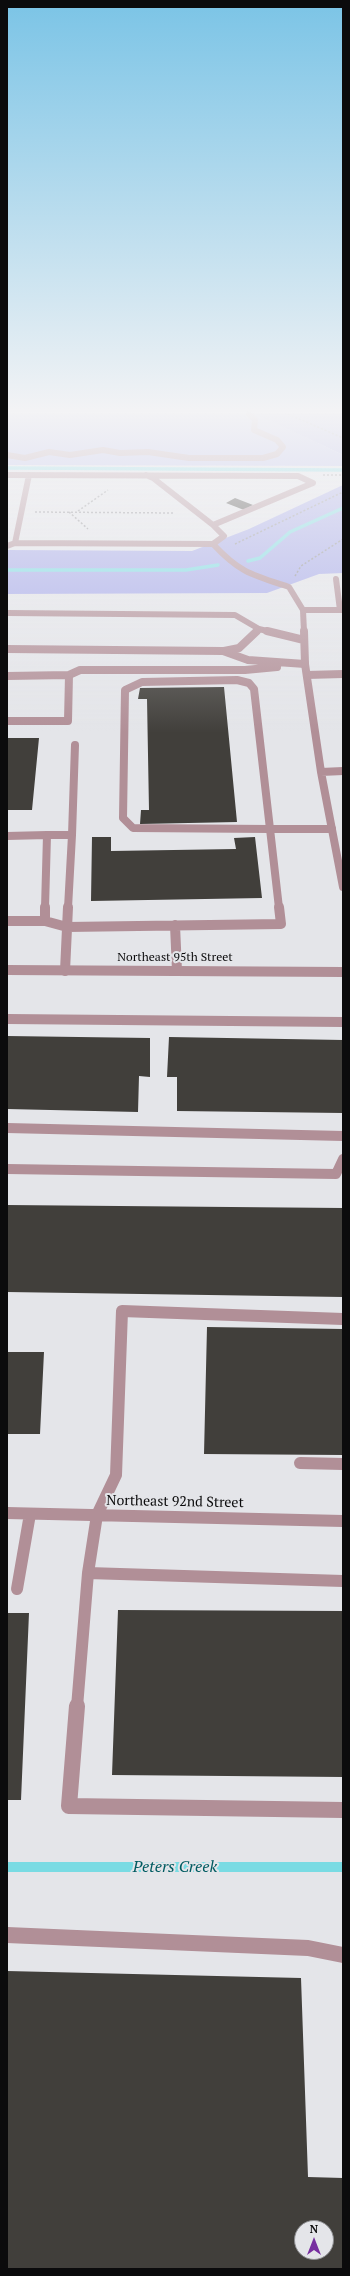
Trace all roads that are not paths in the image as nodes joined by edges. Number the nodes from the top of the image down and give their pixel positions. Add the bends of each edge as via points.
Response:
1 (19, 520) edge
2 (207, 520) edge
3 (224, 520) edge
4 (213, 525) junction
5 (15, 543) junction
6 (213, 544) junction
7 (7, 546) edge
8 (336, 579) dead end
9 (303, 610) junction
10 (342, 610) edge
11 (7, 613) edge
12 (259, 629) junction
13 (304, 640) junction
14 (7, 649) edge
15 (223, 651) junction
16 (305, 664) junction
17 (343, 674) edge
18 (69, 675) junction
19 (307, 675) junction
20 (7, 676) edge
21 (7, 722) edge
22 (75, 745) dead end
23 (343, 771) edge
24 (321, 772) junction
25 (270, 829) junction
26 (332, 829) junction
27 (47, 835) junction
28 (72, 835) junction
29 (7, 836) edge
30 (343, 887) edge
31 (7, 921) edge
32 (44, 921) junction
33 (175, 925) junction
34 (67, 927) junction
35 (7, 970) edge
36 (65, 971) junction
37 (177, 971) junction
38 (343, 972) edge
39 (7, 1019) edge
40 (343, 1022) edge
41 (7, 1128) edge
42 (343, 1136) edge
43 (343, 1158) edge
44 (7, 1169) edge
45 (343, 1319) edge
46 (300, 1464) dead end
47 (343, 1464) edge
48 (7, 1513) edge
49 (30, 1514) junction
50 (97, 1515) junction
51 (343, 1521) edge
52 (88, 1573) junction
53 (343, 1580) edge
54 (17, 1589) dead end
55 (343, 1810) edge
56 (7, 1935) edge
57 (343, 1956) edge

1 - 5 lane
2 - 4 lane
3 - 4 lane
4 - 6 lane via 224,536
5 - 6 lane
5 - 7 lane
6 - 9 lane via 231,563 247,572 289,587
8 - 10 lane
9 - 10 lane
9 - 13 lane
11 - 12 lane via 235,615
12 - 13 lane
12 - 15 lane via 239,648
13 - 16 lane
14 - 15 lane
15 - 16 lane via 248,660
16 - 18 lane via 245,670 80,670
16 - 19 street
17 - 19 lane
18 - 20 lane
18 - 21 lane via 68,721
19 - 24 street
22 - 28 lane
23 - 24 street
24 - 26 street
25 - 25 lane via 254,689 249,683 238,680 142,682 125,690 123,818 133,828
25 - 26 lane
25 - 33 lane via 280,924
26 - 30 street
27 - 28 lane
27 - 29 lane
27 - 32 lane
28 - 34 lane
31 - 32 lane
32 - 34 lane
33 - 34 lane
33 - 37 lane
34 - 36 lane
35 - 36 street, Northeast 95th Street
36 - 37 street, Northeast 95th Street
37 - 38 street, Northeast 95th Street
39 - 40 lane
41 - 42 lane
43 - 44 lane via 336,1174
45 - 50 lane via 122,1311 116,1475
46 - 47 lane
48 - 49 lane, Northeast 92nd Street
49 - 50 lane, Northeast 92nd Street
49 - 54 lane
50 - 51 lane, Northeast 92nd Street
50 - 52 lane
52 - 53 lane
52 - 55 lane via 69,1806
56 - 57 lane via 308,1948

